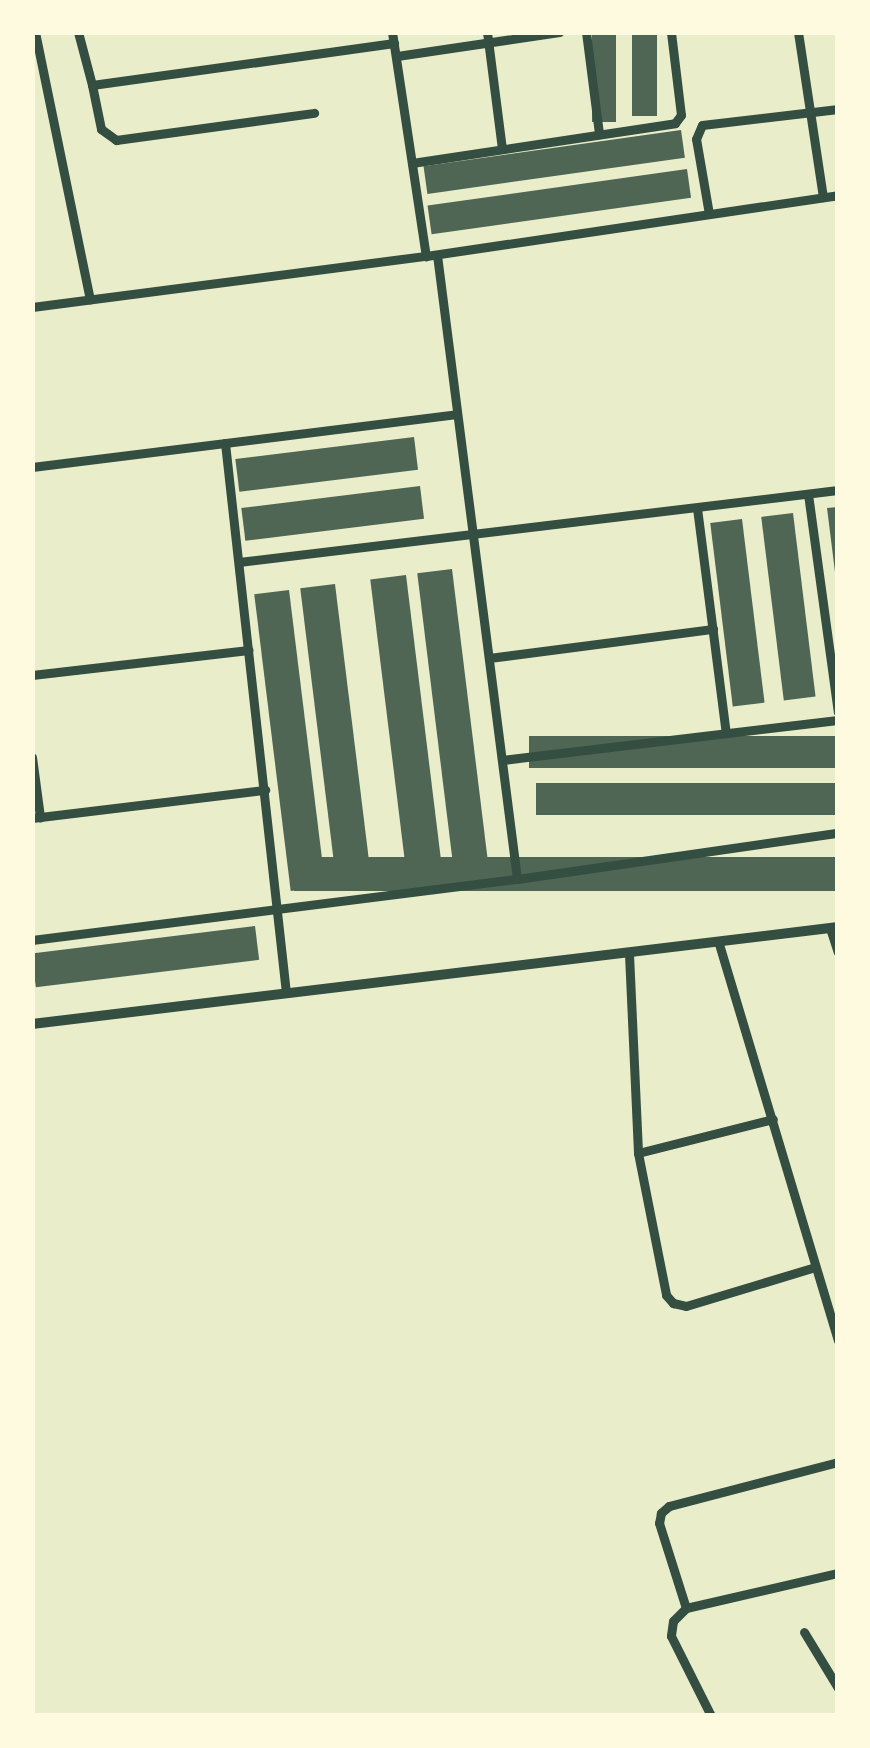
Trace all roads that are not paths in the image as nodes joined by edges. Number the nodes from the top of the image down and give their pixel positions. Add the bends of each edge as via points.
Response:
1 (35, 32) edge
2 (78, 32) edge
3 (559, 32) edge
4 (586, 32) edge
5 (671, 32) edge
6 (798, 32) edge
7 (393, 38) edge
8 (488, 38) edge
9 (397, 56) junction
10 (92, 85) junction
11 (838, 109) edge
12 (314, 113) dead end
13 (810, 114) junction
14 (599, 134) junction
15 (502, 149) junction
16 (412, 162) junction
17 (838, 195) edge
18 (824, 197) junction
19 (709, 214) junction
20 (432, 255) junction
21 (90, 299) junction
22 (32, 306) edge
23 (458, 414) junction
24 (225, 443) junction
25 (32, 467) edge
26 (838, 490) edge
27 (808, 494) junction
28 (697, 508) junction
29 (473, 535) junction
30 (239, 562) junction
31 (713, 629) junction
32 (249, 650) junction
33 (488, 658) junction
34 (32, 675) edge
35 (838, 716) edge
36 (726, 733) junction
37 (32, 757) edge
38 (502, 760) junction
39 (265, 790) junction
40 (36, 817) edge
41 (838, 833) edge
42 (517, 879) junction
43 (278, 908) junction
44 (834, 928) edge
45 (32, 940) edge
46 (719, 944) junction
47 (838, 952) edge
48 (629, 954) junction
49 (286, 993) junction
50 (32, 1024) edge
51 (773, 1119) junction
52 (638, 1152) junction
53 (816, 1267) junction
54 (838, 1342) edge
55 (838, 1462) edge
56 (838, 1573) edge
57 (686, 1608) junction
58 (804, 1632) dead end
59 (838, 1688) edge
60 (711, 1716) edge

1 - 21 street
2 - 10 street
3 - 8 street
4 - 14 street
5 - 14 street via 679,120
6 - 13 street
7 - 9 street
7 - 10 street
8 - 9 street
8 - 15 street
9 - 16 street
10 - 12 street via 102,128 116,140
11 - 13 street
13 - 18 street
13 - 19 street via 702,125 696,139
14 - 15 street
15 - 16 street
16 - 20 street
17 - 18 street
18 - 19 street
19 - 20 street
20 - 21 street
20 - 23 street
21 - 22 street
23 - 24 street
23 - 29 street
24 - 25 street
24 - 30 street
26 - 27 street
27 - 28 street
27 - 35 street
28 - 29 street
28 - 31 street
29 - 30 street
29 - 33 street
30 - 32 street
31 - 33 street
31 - 36 street
32 - 34 street
32 - 39 street
33 - 38 street
35 - 36 street
36 - 38 street
37 - 40 street
38 - 42 street
39 - 40 street
39 - 43 street
41 - 42 street
42 - 43 street
43 - 45 street
43 - 49 street
44 - 46 street
44 - 47 street
46 - 48 street
46 - 51 street
48 - 49 street
48 - 52 street
49 - 50 street
51 - 52 street
51 - 53 street
52 - 53 street via 666,1295 674,1304
53 - 54 street
55 - 57 street via 661,1513
56 - 57 street
57 - 60 street via 671,1636
58 - 59 street

